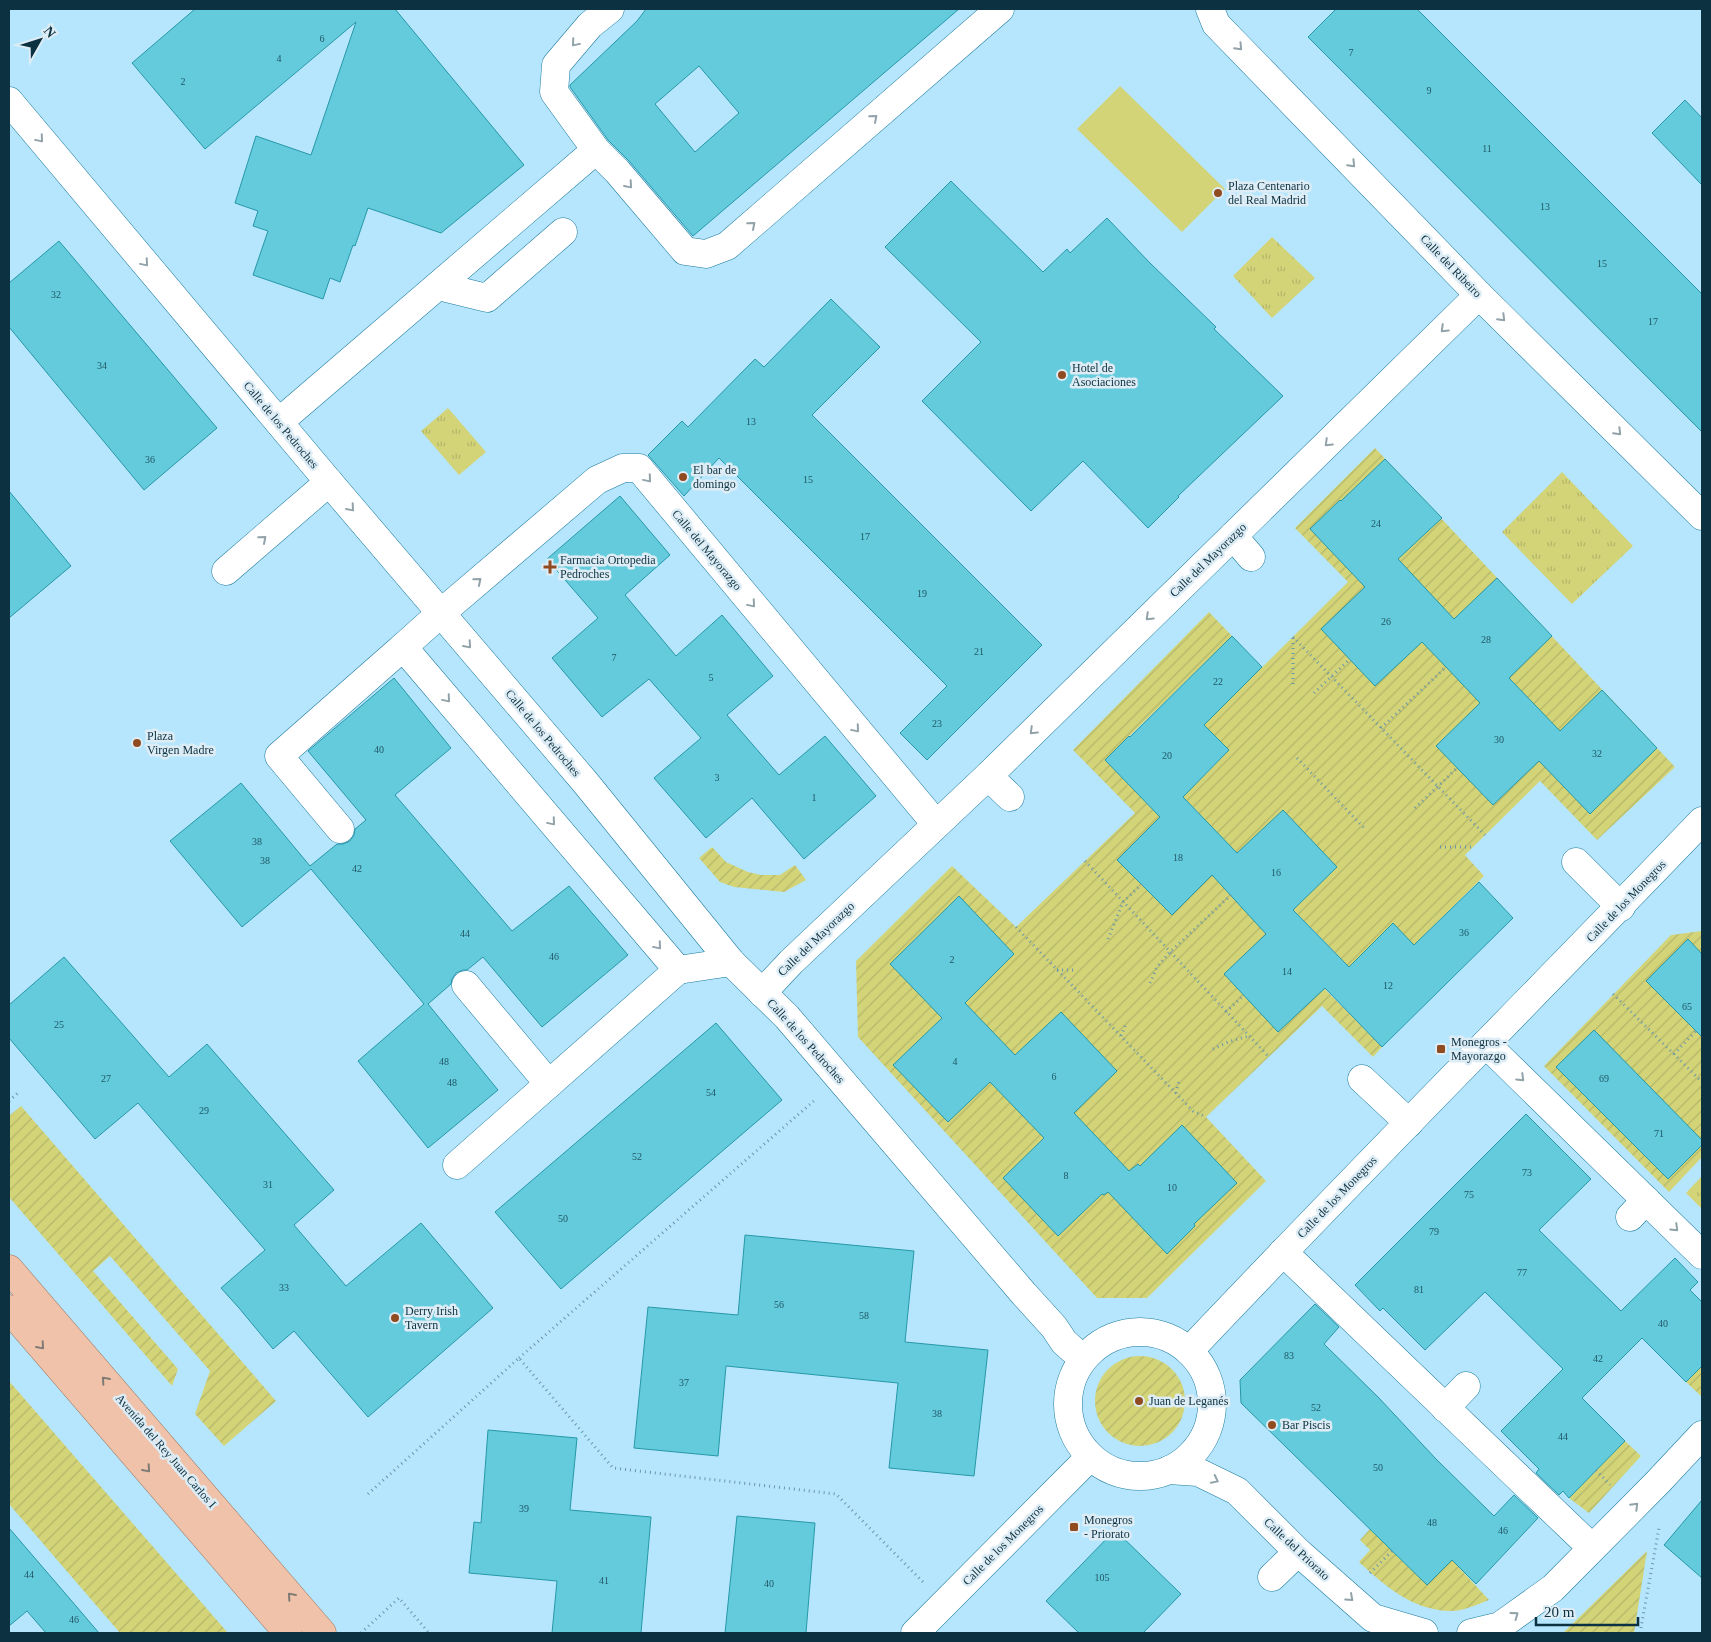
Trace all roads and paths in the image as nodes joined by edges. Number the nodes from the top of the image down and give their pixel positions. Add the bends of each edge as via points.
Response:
1 (610, 9) edge
2 (1000, 9) edge
3 (1210, 9) edge
4 (9, 101) edge
5 (596, 150) junction
6 (563, 232) dead end
7 (438, 286) junction
8 (1479, 295) junction
9 (278, 422) junction
10 (329, 482) junction
11 (1702, 516) edge
12 (1233, 536) junction
13 (1251, 556) dead end
14 (226, 571) dead end
15 (441, 613) junction
16 (403, 647) junction
17 (1350, 659) dead end
18 (1446, 667) dead end
19 (1331, 677) junction
20 (1293, 688) dead end
21 (1314, 693) dead end
22 (1381, 728) junction
23 (1297, 758) dead end
24 (1457, 768) dead end
25 (988, 776) junction
26 (1438, 786) junction
27 (1010, 797) dead end
28 (1415, 808) dead end
29 (936, 824) junction
30 (340, 829) dead end
31 (1366, 830) dead end
32 (1699, 832) edge
33 (1485, 835) dead end
34 (1440, 846) dead end
35 (1472, 847) dead end
36 (1085, 861) dead end
37 (1576, 862) dead end
38 (1142, 884) dead end
39 (1231, 896) dead end
40 (1123, 902) junction
41 (1620, 907) junction
42 (1016, 927) dead end
43 (1108, 939) dead end
44 (1170, 952) junction
45 (731, 962) junction
46 (678, 970) junction
47 (1057, 970) junction
48 (1076, 970) dead end
49 (1150, 983) dead end
50 (466, 985) dead end
51 (762, 993) junction
52 (1613, 994) dead end
53 (1244, 995) dead end
54 (1226, 1012) junction
55 (1126, 1024) dead end
56 (1696, 1031) dead end
57 (1122, 1036) junction
58 (1249, 1036) junction
59 (1486, 1044) junction
60 (1213, 1049) dead end
61 (1674, 1054) junction
62 (1269, 1057) dead end
63 (1362, 1079) dead end
64 (1179, 1080) dead end
65 (1702, 1082) edge
66 (549, 1084) junction
67 (19, 1092) dead end
68 (1176, 1093) junction
69 (818, 1098) dead end
70 (9, 1101) edge
71 (1206, 1117) dead end
72 (1409, 1123) junction
73 (457, 1165) dead end
74 (1283, 1252) junction
75 (1702, 1255) edge
76 (9, 1269) edge
77 (9, 1309) edge
78 (1189, 1351) junction
79 (519, 1358) junction
80 (1083, 1359) junction
81 (1466, 1386) dead end
82 (1445, 1408) junction
83 (1702, 1434) edge
84 (1090, 1456) junction
85 (1169, 1470) junction
86 (1596, 1470) dead end
87 (1612, 1487) dead end
88 (368, 1494) dead end
89 (1659, 1528) dead end
90 (1592, 1548) junction
91 (1392, 1551) dead end
92 (1298, 1552) junction
93 (1370, 1573) dead end
94 (1272, 1577) dead end
95 (944, 1604) junction
96 (288, 1633) edge
97 (322, 1633) edge
98 (360, 1633) edge
99 (429, 1633) edge
100 (915, 1633) edge
101 (1424, 1633) edge
102 (1471, 1633) edge
103 (1640, 1633) edge

1 -> 5 street via 590,26 556,65 554,92
5 -> 2 street via 685,251 706,254 727,246
3 -> 8 street, Calle del Ribeiro via 1216,24
4 -> 9 street, Calle de los Pedroches
5 - 7 street
6 - 7 street via 487,298
7 - 9 street
8 -> 11 street, Calle del Ribeiro
8 -> 12 street, Calle del Mayorazgo
9 - 10 street, Calle de los Pedroches
14 -> 10 street
10 -> 15 street, Calle de los Pedroches
12 - 13 street
12 -> 25 street, Calle del Mayorazgo
15 - 16 street, Calle del Mayorazgo
15 -> 29 street, Calle del Mayorazgo via 622,461 638,468
15 -> 45 street, Calle de los Pedroches via 585,782
16 - 30 street, Calle del Mayorazgo via 279,756
16 -> 46 street
17 - 19 path
18 - 22 path
19 - 20 path via 1293,637
19 - 21 path
19 - 22 path
22 - 26 path
23 - 31 path
24 - 26 path
25 - 27 street
25 - 29 street, Calle del Mayorazgo
26 - 28 path
26 - 33 path
29 - 51 street, Calle del Mayorazgo
32 - 41 street, Calle de los Monegros
34 - 35 path
36 - 40 path
37 - 41 street
38 - 40 path
39 - 44 path
40 - 43 path
40 - 44 path
41 - 59 street, Calle de los Monegros
42 - 47 path
44 - 49 path via 1157,967
44 - 54 path
45 - 46 street
45 - 51 street, Calle de los Pedroches
46 - 66 street
47 - 48 path
47 - 57 path
50 - 66 street
51 - 80 street, Calle de los Pedroches via 787,1017 1064,1342
52 - 61 path
53 - 54 path
54 - 58 path
55 - 57 path
56 - 61 path
57 - 68 path
58 - 60 path
58 - 62 path
59 - 72 street, Calle de los Monegros
59 -> 75 street via 1638,1209
61 - 65 path
63 - 72 street
64 - 68 path
66 - 73 street
67 - 70 path
68 - 71 path via 1193,1111
69 - 79 path
72 - 74 street, Calle de los Monegros
74 - 78 street, Calle de los Monegros
74 - 82 street
97 -> 76 main road, Avenida del Rey Juan Carlos I
77 -> 96 main road
78 - 80 street via 1160,1334 1126,1333 1095,1347
78 - 85 street via 1208,1377 1213,1409 1204,1439 1184,1463
79 - 88 path
79 - 95 path via 613,1468 836,1494
80 - 84 street via 1070,1383 1068,1409 1074,1435
81 - 82 street
82 - 90 street
90 -> 83 street
84 - 85 street via 1111,1471 1136,1477
84 - 95 street, Calle de los Monegros
85 -> 92 street, Calle del Priorato via 1198,1472 1237,1491
86 - 87 path
89 - 103 path
102 -> 90 street via 1500,1626 1553,1588
91 - 93 path
92 - 94 street
92 -> 101 street, Calle del Priorato via 1373,1618
95 - 100 street, Calle de los Monegros
98 - 99 path via 399,1598

